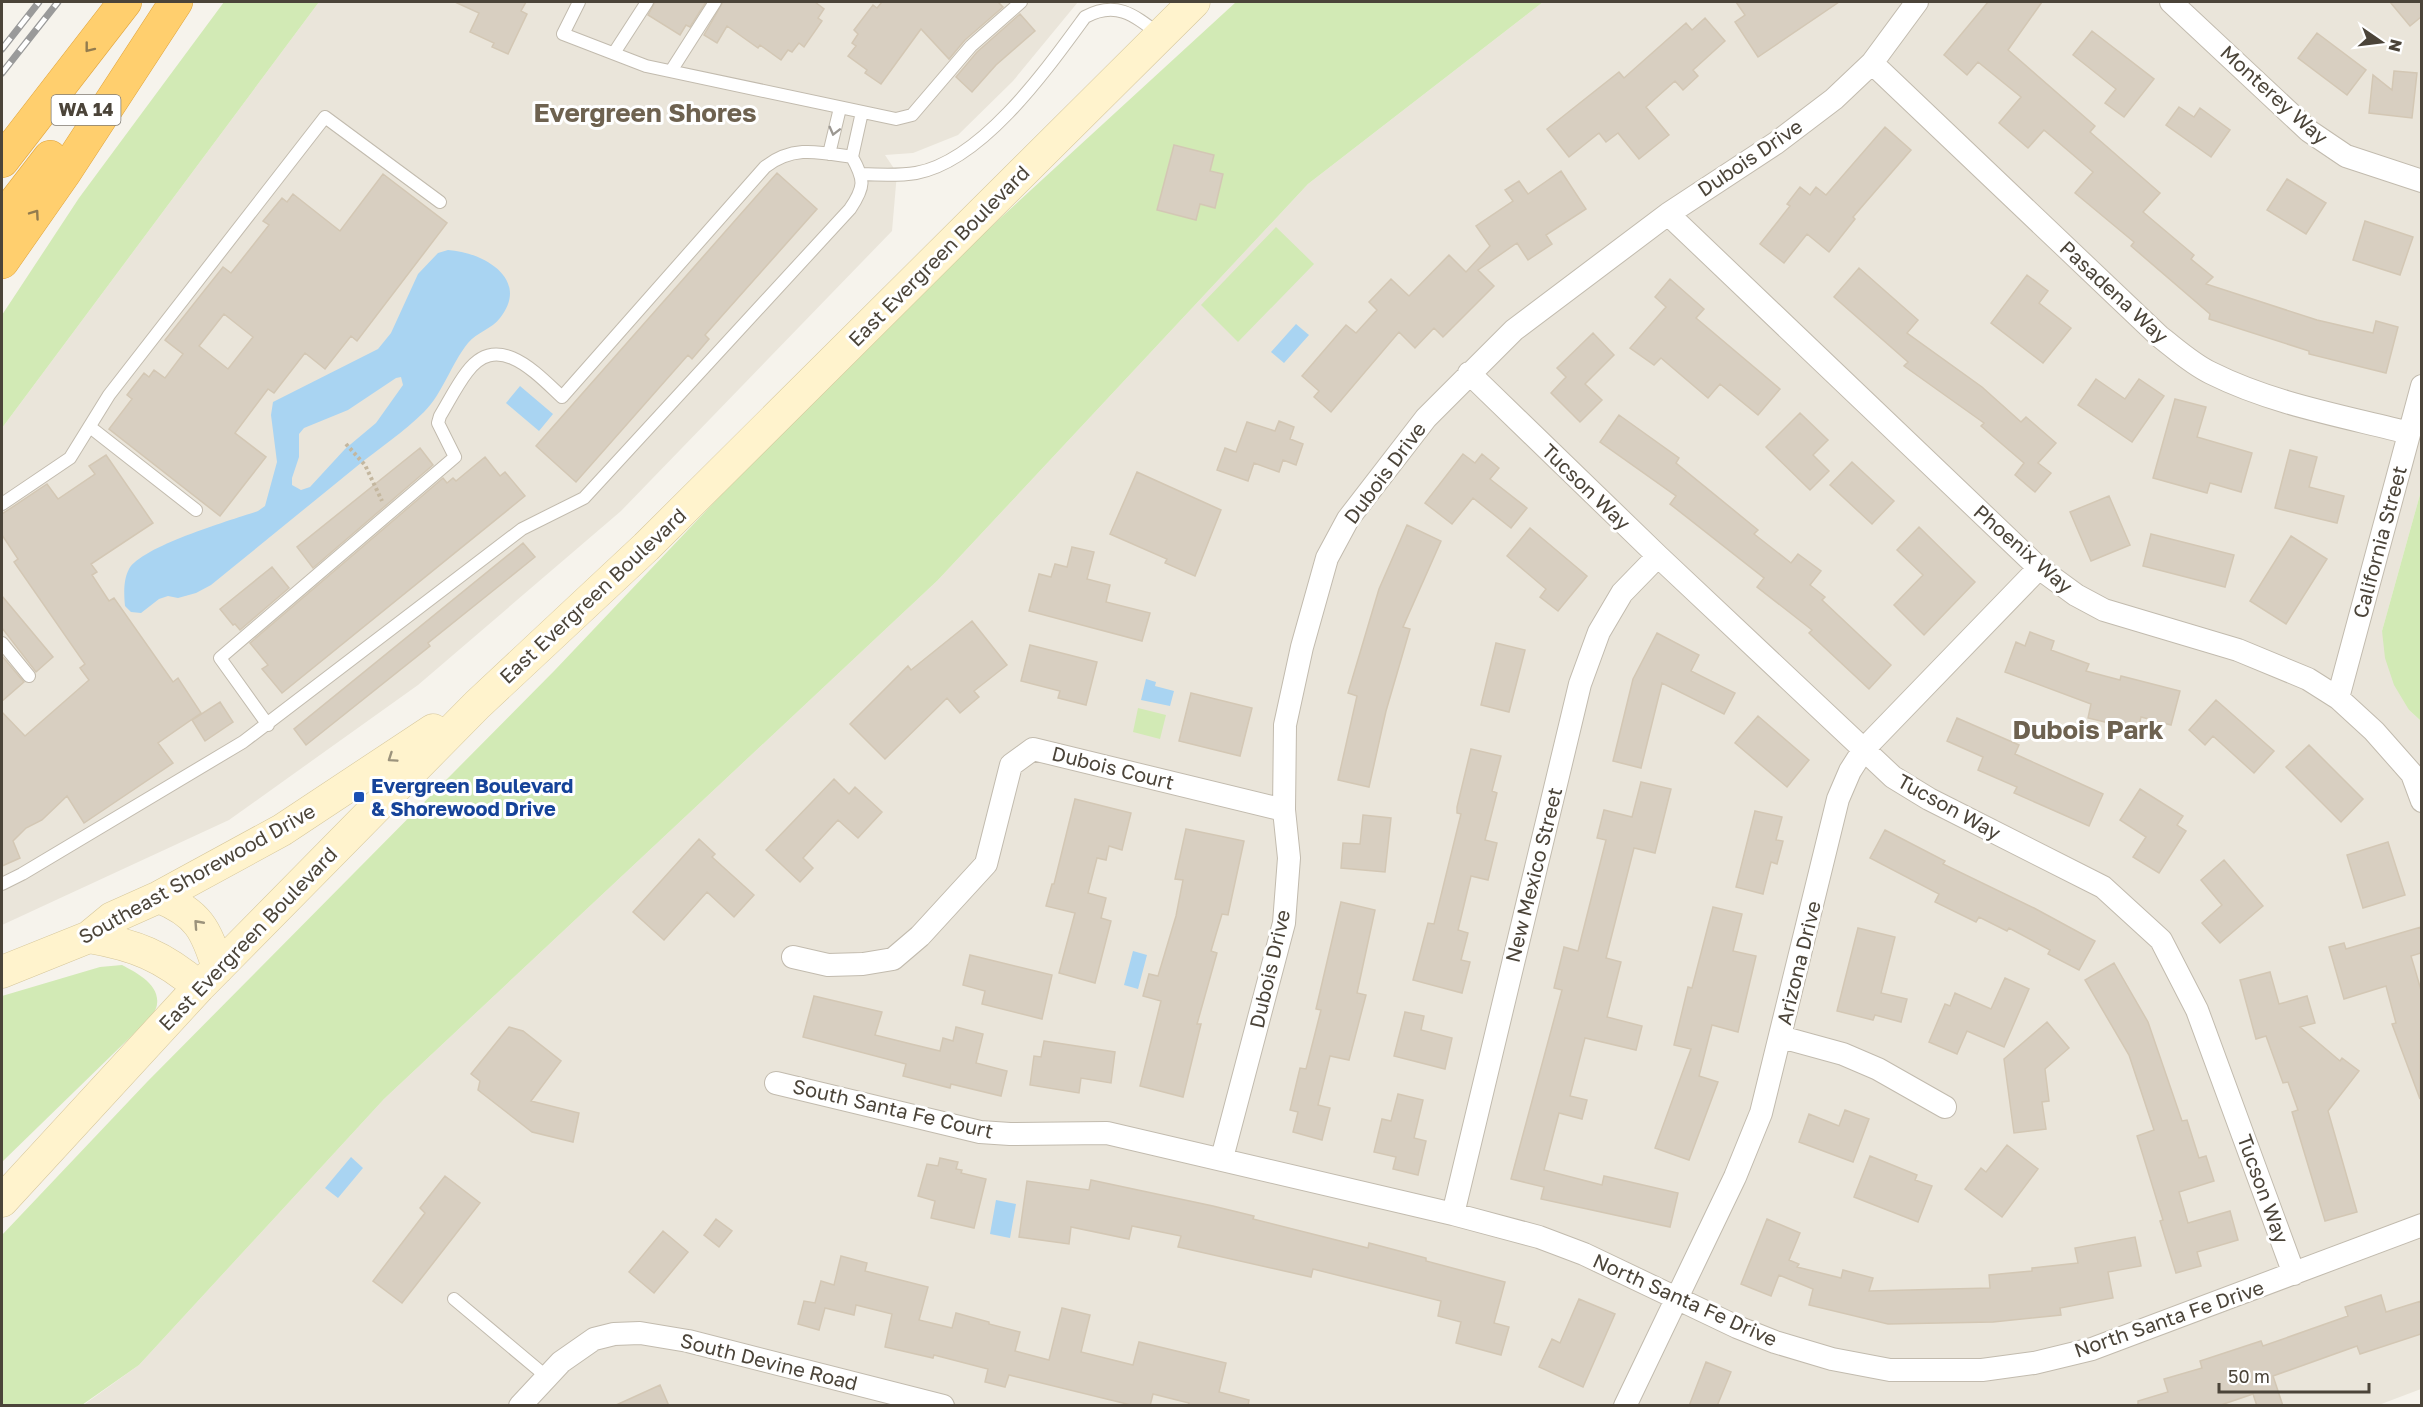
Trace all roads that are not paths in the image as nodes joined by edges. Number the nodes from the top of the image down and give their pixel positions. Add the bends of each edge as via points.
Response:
1 (125, 2) edge
2 (171, 2) edge
3 (176, 2) edge
4 (579, 2) edge
5 (647, 2) edge
6 (715, 2) edge
7 (1021, 2) edge
8 (1194, 2) edge
9 (1917, 2) edge
10 (2171, 2) edge
11 (1160, 35) junction
12 (614, 53) junction
13 (1872, 63) junction
14 (671, 71) junction
15 (840, 108) junction
16 (862, 112) junction
17 (829, 154) junction
18 (852, 157) junction
19 (2, 161) edge
20 (861, 174) junction
21 (2421, 181) edge
22 (440, 202) dead end
23 (1668, 214) junction
24 (2, 219) edge
25 (2, 262) edge
26 (1469, 374) junction
27 (2421, 386) edge
28 (90, 427) junction
29 (2409, 433) junction
30 (2, 504) edge
31 (196, 510) dead end
32 (1658, 556) junction
33 (2039, 568) junction
34 (2, 643) edge
35 (29, 676) dead end
36 (2338, 698) junction
37 (477, 705) junction
38 (268, 725) junction
39 (1864, 749) junction
40 (2416, 774) edge
41 (2421, 801) edge
42 (1284, 810) junction
43 (2, 884) edge
44 (159, 897) junction
45 (89, 937) junction
46 (793, 957) dead end
47 (2, 972) edge
48 (208, 978) junction
49 (1781, 1037) junction
50 (776, 1083) dead end
51 (1945, 1107) dead end
52 (1222, 1158) junction
53 (2, 1201) edge
54 (1453, 1214) junction
55 (2421, 1225) edge
56 (2294, 1274) junction
57 (1677, 1298) junction
58 (454, 1299) dead end
59 (547, 1377) junction
60 (520, 1406) edge
61 (943, 1406) edge
62 (1625, 1406) edge

1 -> 19 highway, WA 14
2 - 24 highway, WA 14
25 -> 3 highway
4 - 12 lane via 563,34
5 - 12 lane
6 - 14 lane
7 - 16 lane via 972,45 912,115 896,119
8 - 11 street, East Evergreen Boulevard
9 - 13 street, Dubois Drive
10 - 21 street, Monterey Way via 2309,130 2346,156
11 - 20 lane via 1129,10 1118,6 1095,10 983,139 954,159 918,172
11 - 37 street, East Evergreen Boulevard via 646,548
12 - 14 lane
13 - 23 street, Dubois Drive via 1834,99 1776,142
13 - 29 street, Pasadena Way via 2185,357 2210,373 2262,395
14 - 15 lane
15 - 16 lane
15 -> 17 lane
16 - 18 lane
17 - 18 lane
17 - 38 lane via 793,152 765,167 562,397 515,358 490,355 467,371 438,423 455,457 220,658
18 - 20 lane
20 - 38 lane via 863,188 850,209 585,498 522,529
22 - 28 lane via 325,117
23 - 26 street, Dubois Drive via 1522,323
23 - 33 street, Phoenix Way
26 - 32 street, Tucson Way
26 - 42 street, Dubois Drive via 1426,418 1348,519 1327,558 1285,725
27 - 29 street, California Street
28 - 30 lane via 70,458
28 - 31 lane
29 - 36 street, California Street
32 - 39 street, Tucson Way
32 - 54 street, New Mexico Street via 1622,593 1599,632 1580,684
33 - 36 street, Phoenix Way via 2104,610 2270,662
33 - 39 street, Arizona Drive
34 - 35 lane
36 - 40 street, Phoenix Way
37 -> 44 street, Southeast Shorewood Drive via 282,830
37 - 48 street, East Evergreen Boulevard
38 - 43 lane
39 - 49 street, Arizona Drive via 1838,799
39 - 56 street, Tucson Way via 1893,777 1929,799 2103,887 2162,940 2197,1010
40 - 41 street, Phoenix Way
42 - 46 street, Dubois Court via 1034,749 1011,765 986,864 920,936 893,959 863,964 828,965
42 - 52 street, Dubois Drive via 1289,858 1284,923
44 - 45 street, Southeast Shorewood Drive via 112,918
48 -> 44 street via 202,926 184,910
45 - 47 street, Southeast Shorewood Drive
45 - 48 street via 125,943 179,970
48 - 53 street, East Evergreen Boulevard
49 - 51 street via 1843,1054
49 - 57 street, Arizona Drive via 1750,1144
50 - 52 street, South Santa Fe Court via 980,1132 1107,1133
52 - 54 street, North Santa Fe Drive
54 - 57 street, North Santa Fe Drive via 1539,1237
55 - 56 street, North Santa Fe Drive
56 - 57 street, North Santa Fe Drive via 2092,1349 1982,1370 1890,1370 1832,1359 1775,1342
57 - 62 street, Arizona Drive
58 - 59 lane
59 - 60 street
59 - 61 street, South Devine Road via 594,1339 640,1333 688,1341

